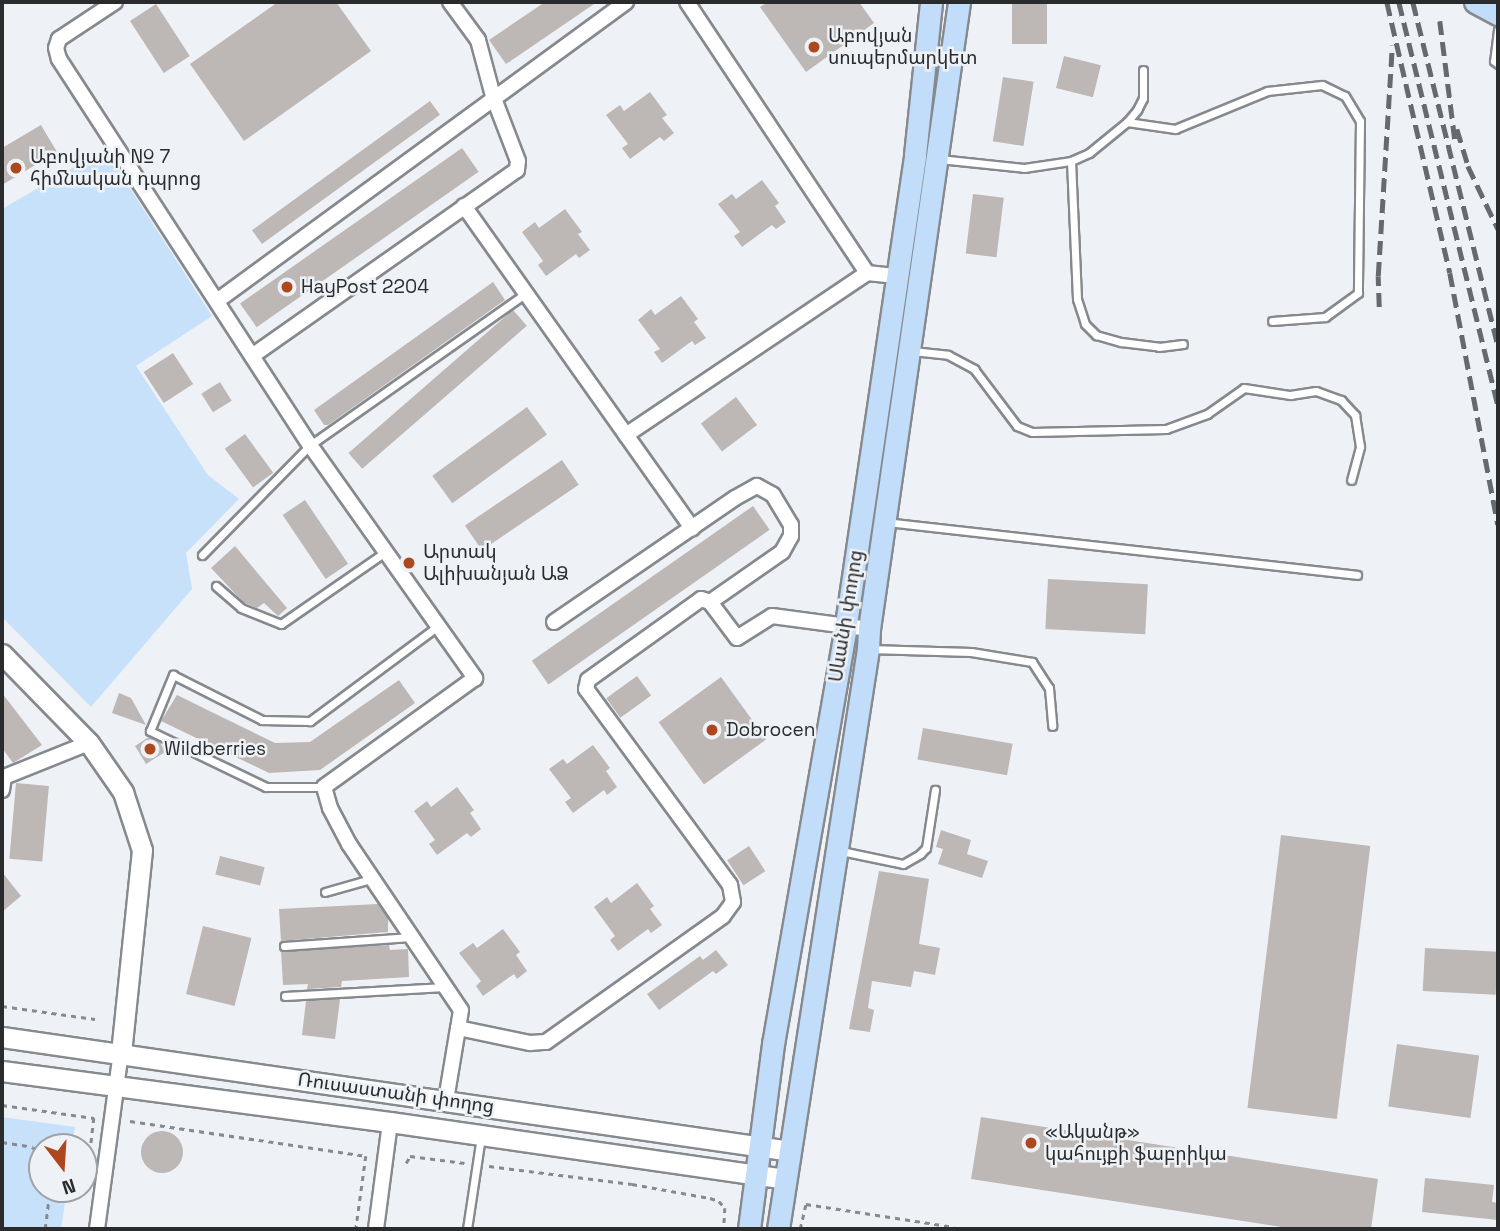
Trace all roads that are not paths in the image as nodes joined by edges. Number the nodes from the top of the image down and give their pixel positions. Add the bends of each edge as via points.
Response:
1 (115, 2) edge
2 (450, 2) edge
3 (626, 2) edge
4 (687, 2) edge
5 (931, 2) edge
6 (959, 2) edge
7 (1475, 2) edge
8 (1498, 14) edge
9 (1498, 30) edge
10 (1498, 64) edge
11 (1143, 71) dead end
12 (493, 96) junction
13 (1127, 122) junction
14 (925, 157) junction
15 (1071, 161) junction
16 (464, 206) junction
17 (867, 273) junction
18 (897, 275) junction
19 (526, 293) junction
20 (218, 301) junction
21 (1272, 321) dead end
22 (1183, 344) dead end
23 (910, 351) junction
24 (252, 356) junction
25 (626, 435) junction
26 (310, 445) junction
27 (1351, 480) dead end
28 (885, 522) junction
29 (692, 528) junction
30 (386, 551) junction
31 (202, 555) dead end
32 (1357, 575) dead end
33 (216, 586) dead end
34 (710, 602) junction
35 (554, 622) dead end
36 (846, 624) junction
37 (438, 626) junction
38 (869, 639) junction
39 (2, 654) edge
40 (1052, 726) dead end
41 (89, 743) junction
42 (2, 780) edge
43 (324, 788) junction
44 (935, 790) dead end
45 (836, 850) junction
46 (372, 879) junction
47 (325, 892) dead end
48 (412, 937) junction
49 (284, 946) dead end
50 (446, 987) junction
51 (285, 996) dead end
52 (458, 1028) junction
53 (2, 1037) edge
54 (121, 1052) junction
55 (2, 1071) edge
56 (117, 1086) junction
57 (446, 1100) junction
58 (390, 1122) junction
59 (481, 1135) junction
60 (760, 1146) junction
61 (790, 1152) junction
62 (755, 1175) junction
63 (785, 1179) junction
64 (97, 1229) edge
65 (376, 1229) edge
66 (467, 1229) edge
67 (749, 1229) edge
68 (778, 1229) edge

1 - 20 street via 59,39 59,59
2 - 12 street via 478,40
3 - 12 street
4 - 17 street
5 - 14 main road, Սևանի փողոց
6 - 14 main road, Սևանի փողոց
7 - 8 main road
9 - 10 lane via 1494,61
11 - 13 lane via 1143,98
12 - 16 street via 518,161 517,170
12 - 20 street
13 - 15 lane via 1089,153
13 - 21 lane via 1175,129 1267,91 1322,85 1345,96 1360,121 1359,293 1325,317
14 - 15 lane via 1024,168
14 - 18 main road, Սևանի փողոց
14 - 23 main road, Սևանի փողոց
15 - 22 lane via 1077,299 1085,324 1096,335 1121,342 1159,347
16 - 19 street
16 - 24 street
17 - 18 street
17 - 25 street
18 - 36 main road, Սևանի փողոց
19 - 25 street
19 - 26 lane
20 - 24 street
23 - 27 lane via 948,355 974,369 1017,426 1032,432 1166,429 1207,414 1244,388 1290,395 1316,391 1341,400 1355,415 1360,447
23 - 28 main road, Սևանի փողոց
24 - 26 street
25 - 29 street
26 - 30 street
26 - 31 lane
28 - 32 lane
28 - 38 main road, Սևանի փողոց
29 - 34 street via 757,486 774,495 791,525 782,552
29 - 35 street
30 - 33 lane via 281,624 241,608
30 - 37 street
34 - 36 street via 737,638 772,616
34 - 52 street via 701,599 585,685 730,885 733,902 723,916 546,1042 530,1043
36 - 38 street
36 - 60 main road, Սևանի փողոց via 788,949
37 - 43 street via 475,678
37 - 43 lane via 310,721 262,720 173,676 150,731 266,787
38 - 40 lane via 1032,662 1049,688
38 - 45 main road, Սևանի փողոց
39 - 41 main road
41 - 42 street
41 - 54 main road via 123,792 142,850
43 - 46 street via 338,826
44 - 45 lane via 926,848 920,855 903,864
45 - 61 main road, Սևանի փողոց
46 - 47 lane
46 - 48 street
48 - 49 lane
48 - 50 street
50 - 51 lane
50 - 52 street via 461,1010
52 - 57 street
53 - 54 main road, Ռուսաստանի փողոց
54 - 56 street
54 - 57 main road, Ռուսաստանի փողոց
55 - 56 main road, Ռուսաստանի փողոց
56 - 58 main road, Ռուսաստանի փողոց
56 - 64 street
57 - 60 main road, Ռուսաստանի փողոց
58 - 59 main road, Ռուսաստանի փողոց
58 - 65 street
59 - 62 main road, Ռուսաստանի փողոց
59 - 66 lane
60 - 61 main road, Ռուսաստանի փողոց
60 - 62 main road, Սևանի փողոց
61 - 63 main road, Սևանի փողոց
62 - 63 main road, Ռուսաստանի փողոց
62 - 67 main road, Սևանի փողոց
63 - 68 main road, Սևանի փողոց

